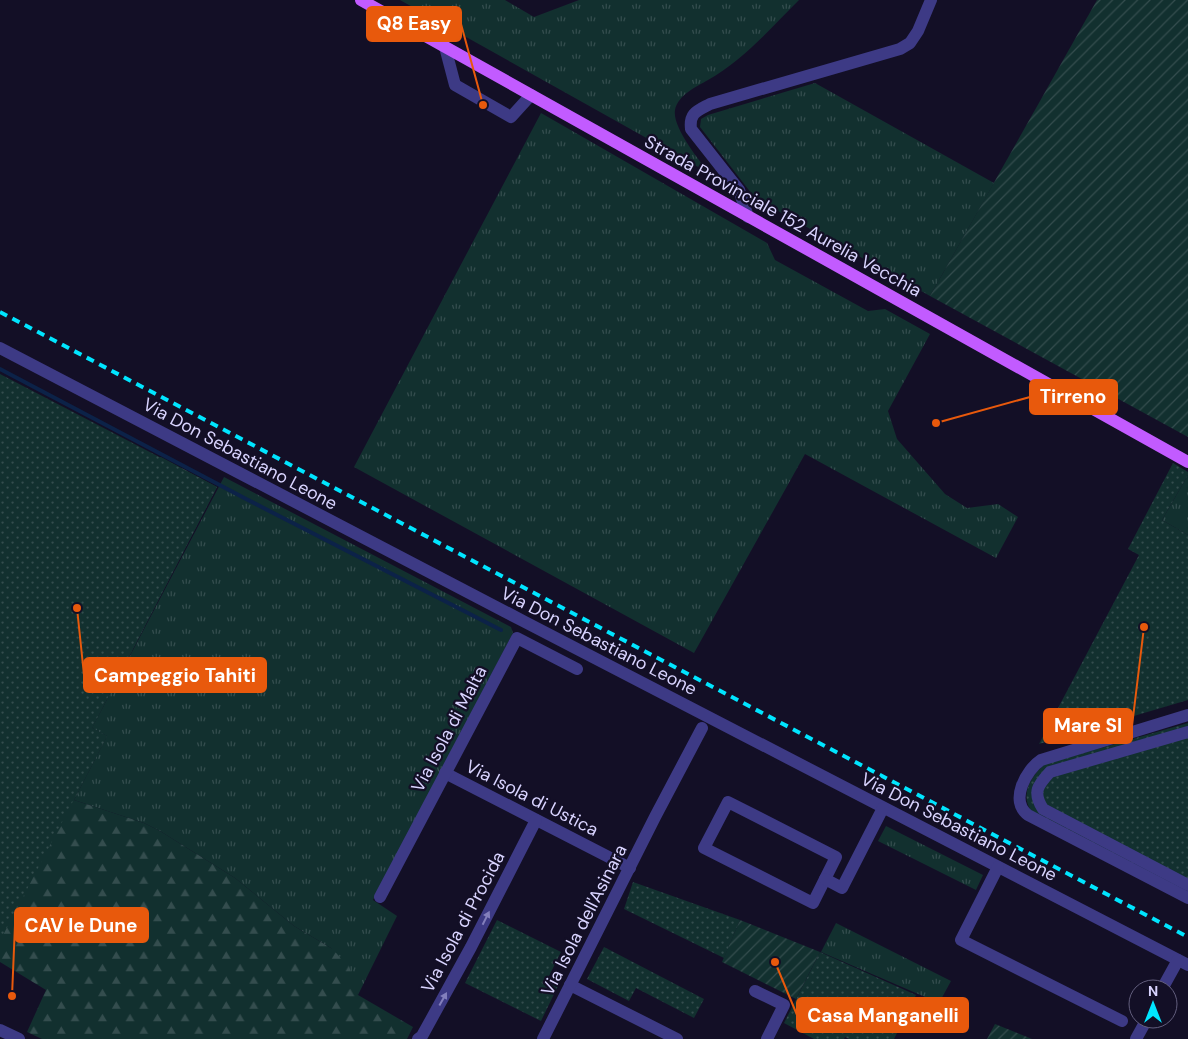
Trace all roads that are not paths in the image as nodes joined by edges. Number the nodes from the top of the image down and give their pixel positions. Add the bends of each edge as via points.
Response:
1 (361, 0) edge
2 (931, 0) edge
3 (445, 47) junction
4 (531, 95) junction
5 (748, 217) junction
6 (2, 350) edge
7 (1188, 462) edge
8 (577, 669) dead end
9 (1188, 715) edge
10 (702, 728) dead end
11 (1188, 732) edge
12 (445, 774) junction
13 (883, 808) junction
14 (536, 820) junction
15 (998, 867) junction
16 (630, 868) junction
17 (825, 880) junction
18 (1188, 885) edge
19 (380, 898) dead end
20 (1188, 898) edge
21 (1183, 963) edge
22 (1170, 979) edge
23 (570, 985) junction
24 (755, 991) dead end
25 (1122, 1021) dead end
26 (0, 1030) edge
27 (422, 1038) edge
28 (20, 1039) edge
29 (543, 1039) edge
30 (677, 1039) edge
31 (767, 1039) edge

1 - 3 main road, Strada Provinciale 152 Aurelia Vecchia
2 - 5 street via 918,31 910,43 900,49 710,104 694,113 690,120 691,129 739,190
3 - 4 main road, Strada Provinciale 152 Aurelia Vecchia
3 - 4 street via 456,85 503,112 511,116
4 - 5 main road, Strada Provinciale 152 Aurelia Vecchia
5 - 7 main road, Strada Provinciale 152 Aurelia Vecchia
6 - 13 street, Via Don Sebastiano Leone
8 - 12 street, Via Isola di Malta via 517,638
9 - 20 street via 1042,760 1034,766 1019,798 1021,809 1028,815
10 - 16 street, Via Isola dell'Asinara
11 - 18 street via 1050,772 1036,794 1043,808
12 - 14 street, Via Isola di Ustica
12 - 19 street, Via Isola di Malta
13 - 15 street, Via Don Sebastiano Leone
13 - 17 street via 842,888
14 - 16 street, Via Isola di Ustica
27 -> 14 street, Via Isola di Procida
15 - 21 street, Via Don Sebastiano Leone
15 - 25 street via 961,940
16 - 23 street, Via Isola dell'Asinara
17 - 17 street via 836,857 728,802 704,848 813,902
21 - 22 street
23 - 29 street, Via Isola dell'Asinara
23 - 30 street
24 - 31 street via 784,1006
26 - 28 street

